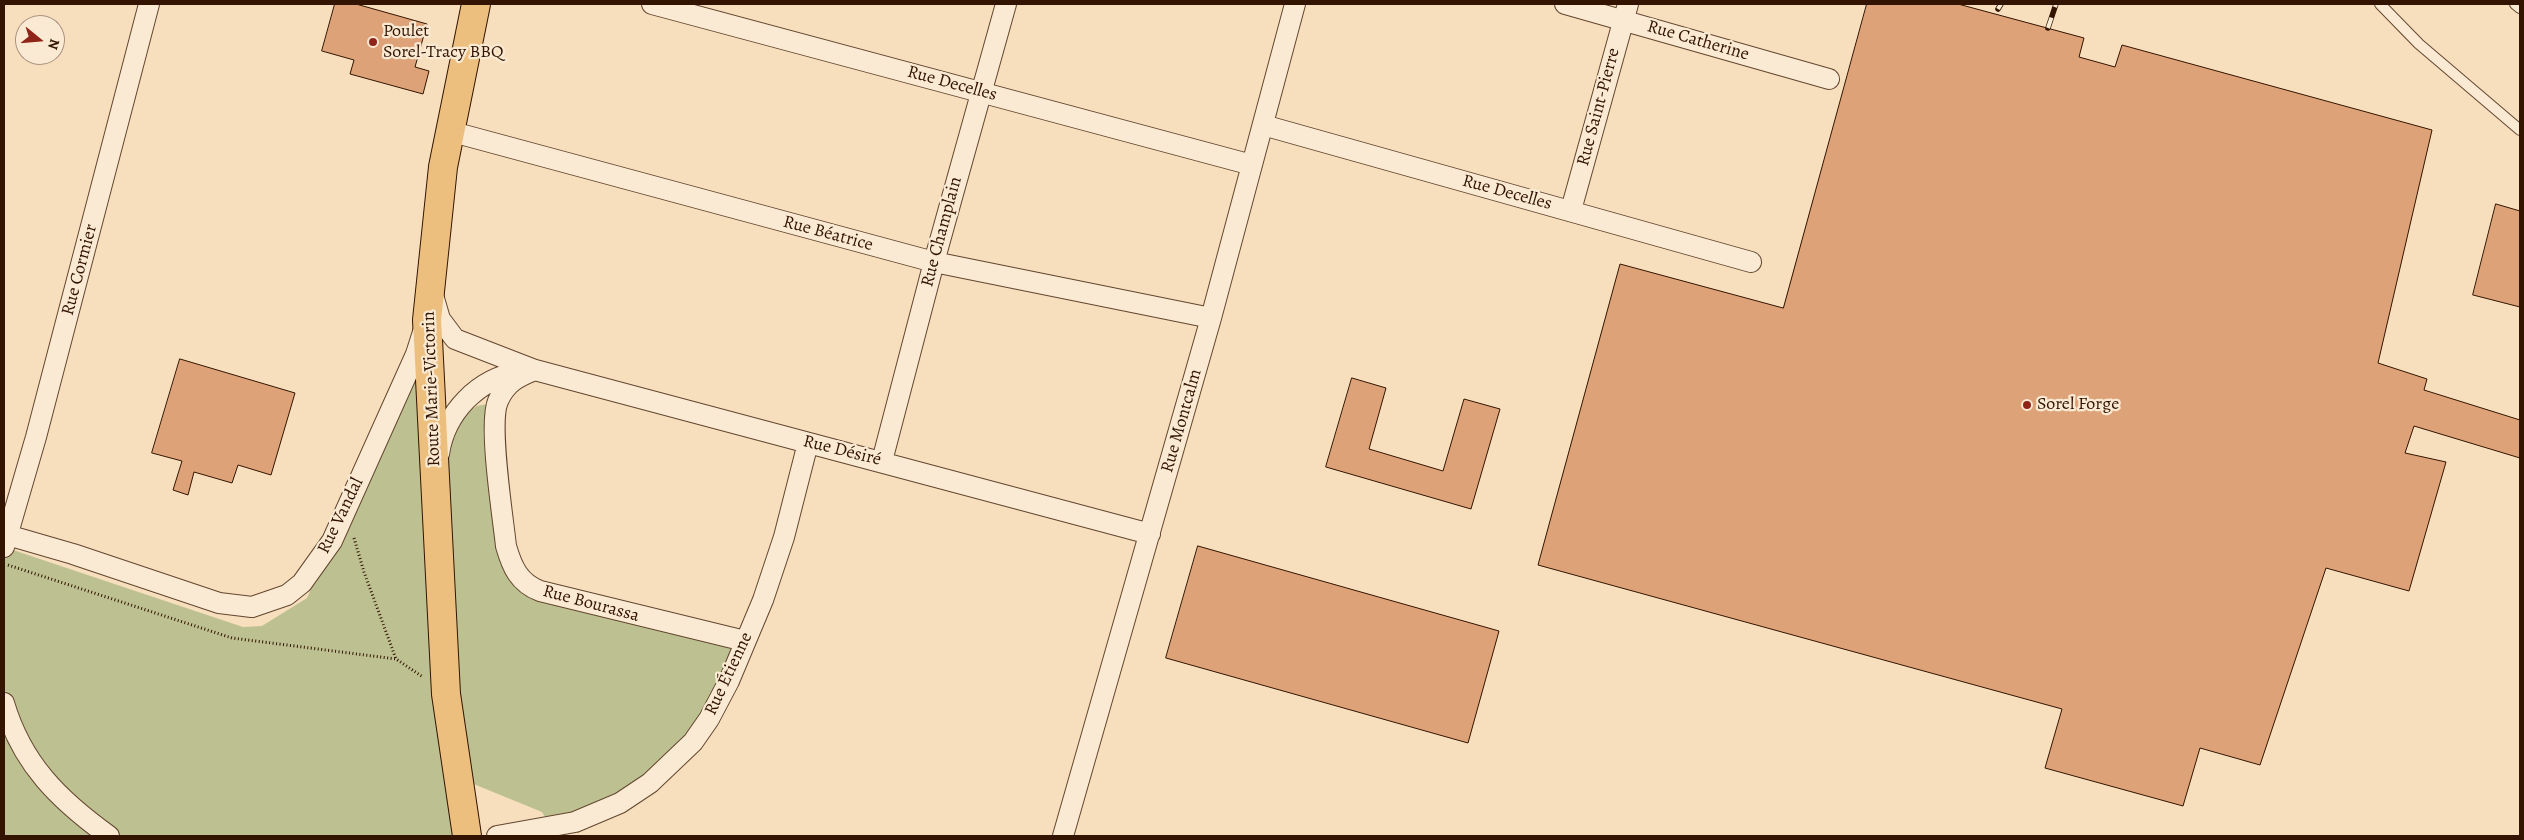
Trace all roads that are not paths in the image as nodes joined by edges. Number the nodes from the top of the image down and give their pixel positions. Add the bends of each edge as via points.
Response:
1 (149, 4) edge
2 (461, 4) edge
3 (476, 4) edge
4 (652, 4) edge
5 (1006, 4) edge
6 (1296, 4) edge
7 (1565, 4) edge
8 (2380, 4) edge
9 (2515, 4) edge
10 (2520, 8) edge
11 (1626, 11) edge
12 (470, 30) junction
13 (1829, 79) dead end
14 (981, 92) junction
15 (1263, 125) junction
16 (2520, 130) edge
17 (449, 131) junction
18 (1252, 165) junction
19 (1571, 210) junction
20 (934, 262) junction
21 (1751, 262) dead end
22 (430, 278) junction
23 (1211, 318) junction
24 (427, 320) junction
25 (534, 370) junction
26 (808, 443) junction
27 (882, 461) junction
28 (436, 480) junction
29 (1150, 534) junction
30 (5, 538) edge
31 (745, 641) junction
32 (4, 703) edge
33 (109, 836) edge
34 (467, 836) edge
35 (497, 836) edge
36 (1063, 836) edge

1 - 30 street, Rue Cormier via 36,437
2 - 12 main road
3 - 12 main road, Route Marie-Victorin
4 - 14 street, Rue Decelles
5 - 14 street, Rue Champlain
6 - 15 street, Rue Montcalm
7 - 11 street, Rue Catherine
8 - 16 lane via 2419,44
9 - 10 lane
11 - 13 street, Rue Catherine
11 - 19 street, Rue Saint-Pierre
12 - 17 main road, Route Marie-Victorin
14 - 18 street, Rue Decelles
14 - 20 street, Rue Champlain
15 - 18 street, Rue Montcalm
15 - 19 street, Rue Decelles
17 - 20 street, Rue Béatrice
17 - 22 main road, Route Marie-Victorin
18 - 23 street, Rue Montcalm
19 - 21 street, Rue Decelles
20 - 23 street, Rue Béatrice
20 - 27 street, Rue Champlain
22 - 24 main road, Route Marie-Victorin
22 - 25 street, Rue Désiré via 440,319 456,338
23 - 29 street, Rue Montcalm
24 - 28 main road, Route Marie-Victorin
24 - 30 street, Rue Vandal via 416,354 332,541 302,583 287,595 252,606 219,603 73,554
25 - 26 street, Rue Désiré
25 - 28 street, Rue Désiré via 506,374 468,397 442,439
25 - 31 street, Rue Bourassa via 511,381 504,391 497,402 495,426 506,546 519,577 540,591
26 - 27 street, Rue Désiré
26 - 31 street, Rue Étienne via 774,567
27 - 29 street, Rue Désiré
28 - 34 main road, Route Marie-Victorin via 446,694
29 - 36 street, Rue Montcalm
31 - 35 street, Rue Étienne via 730,681 709,719 692,742 650,783 620,803 575,822
32 - 33 street via 24,752 42,778 66,803

